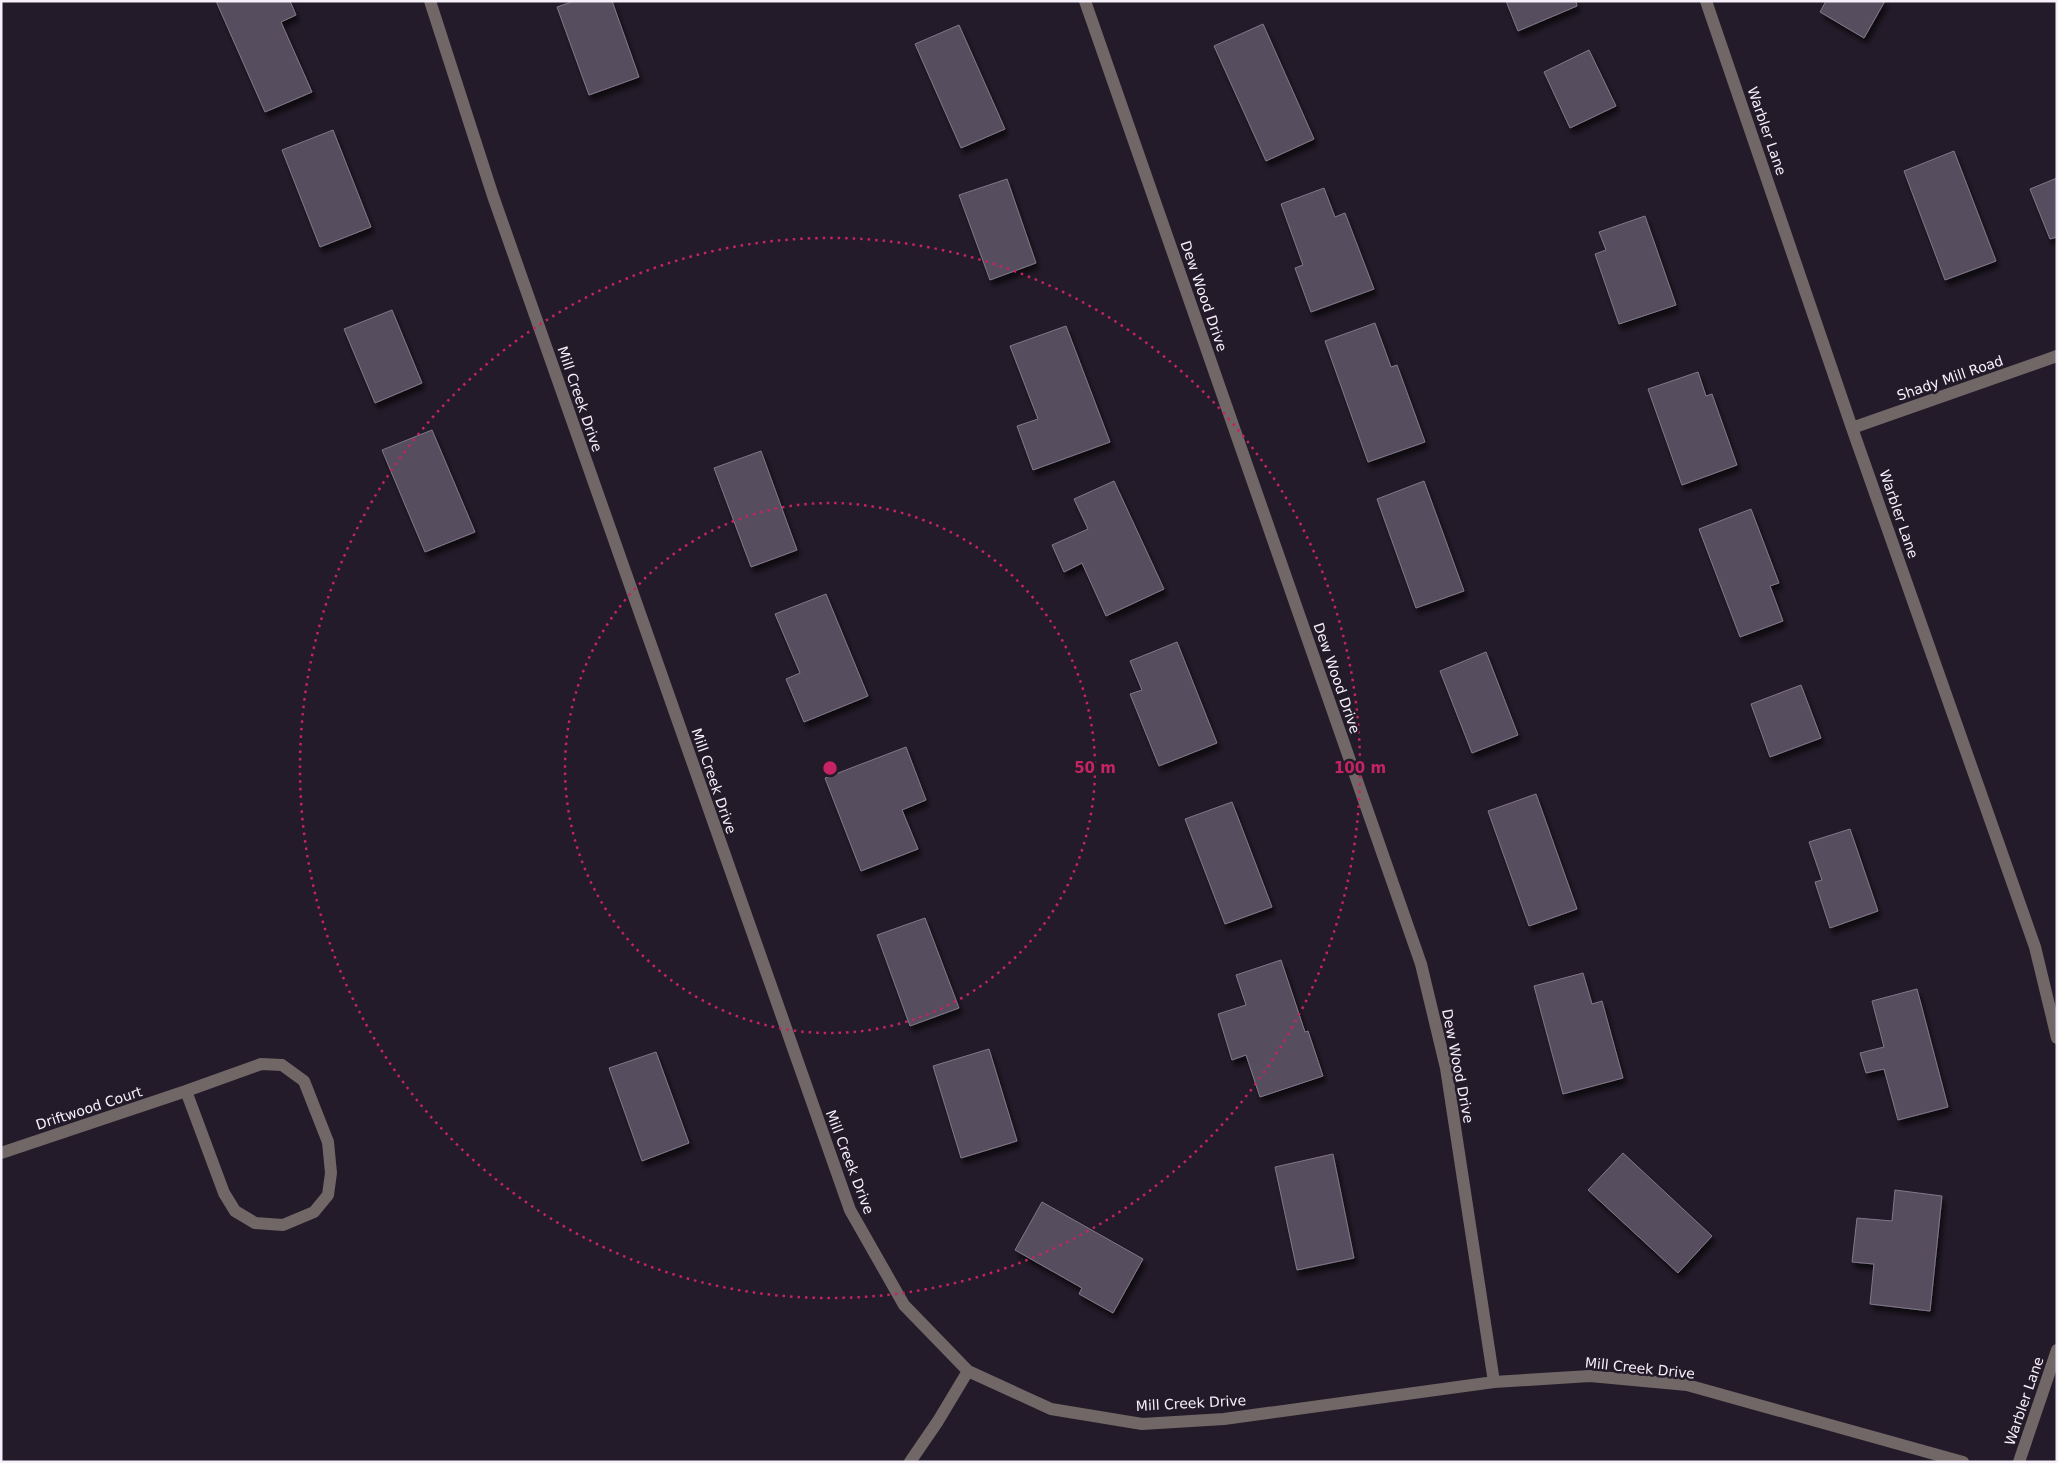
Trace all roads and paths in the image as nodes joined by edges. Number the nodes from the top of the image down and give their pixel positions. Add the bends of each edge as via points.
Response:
1 (430, 1) edge
2 (1085, 1) edge
3 (1706, 1) edge
4 (2057, 356) edge
5 (1852, 428) junction
6 (2057, 1038) edge
7 (186, 1092) junction
8 (1, 1152) edge
9 (2057, 1350) edge
10 (968, 1371) junction
11 (1494, 1382) junction
12 (910, 1462) edge
13 (1963, 1462) edge
14 (2019, 1462) edge

1 - 10 street, Mill Creek Drive via 493,196 850,1210 904,1305
2 - 11 street, Dew Wood Drive via 1421,964 1446,1068
3 - 5 street, Warbler Lane
4 - 5 street, Shady Mill Road
5 - 6 street, Warbler Lane via 2036,947
7 - 7 street, Driftwood Court via 224,1193 235,1211 255,1223 283,1225 314,1212 328,1195 331,1173 328,1142 304,1081 282,1065 261,1064
7 - 8 street, Driftwood Court
9 - 14 street, Warbler Lane
10 - 11 street, Mill Creek Drive via 1050,1409 1142,1424 1224,1419
10 - 12 street
11 - 13 street, Mill Creek Drive via 1590,1376 1687,1386

